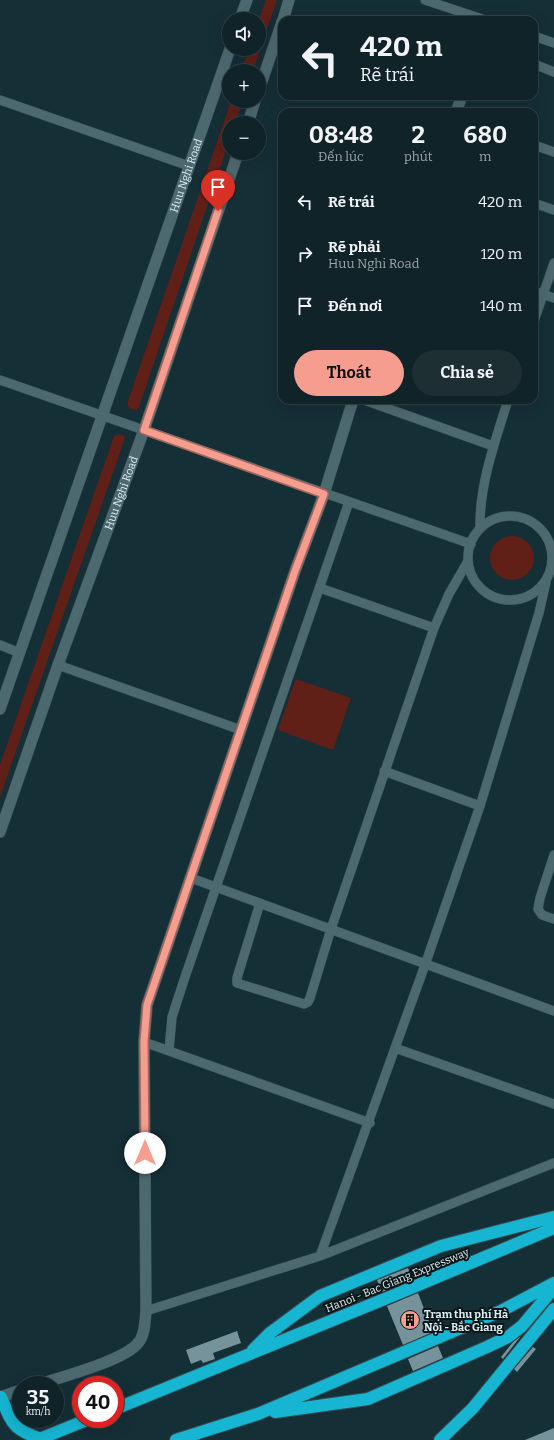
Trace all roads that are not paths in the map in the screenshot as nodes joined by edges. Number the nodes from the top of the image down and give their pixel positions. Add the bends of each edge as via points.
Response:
1 (246, 0) edge
2 (290, 0) edge
3 (425, 0) edge
4 (242, 12) edge
5 (284, 16) edge
6 (472, 16) edge
7 (278, 33) edge
8 (538, 37) edge
9 (554, 43) edge
10 (228, 56) edge
11 (538, 66) edge
12 (266, 69) edge
13 (554, 72) edge
14 (0, 100) edge
15 (538, 146) edge
16 (554, 152) edge
17 (236, 160) edge
18 (189, 166) junction
19 (538, 204) edge
20 (554, 210) edge
21 (554, 263) edge
22 (538, 292) edge
23 (543, 294) junction
24 (554, 298) edge
25 (538, 309) edge
26 (0, 380) edge
27 (352, 404) edge
28 (375, 404) edge
29 (507, 404) edge
30 (103, 415) junction
31 (144, 430) junction
32 (493, 446) junction
33 (324, 494) junction
34 (349, 502) junction
35 (480, 529) junction
36 (471, 544) junction
37 (553, 554) edge
38 (468, 561) junction
39 (549, 579) edge
40 (320, 588) junction
41 (434, 628) junction
42 (0, 645) edge
43 (20, 653) junction
44 (58, 665) junction
45 (0, 709) edge
46 (241, 730) junction
47 (384, 771) junction
48 (480, 806) junction
49 (0, 832) edge
50 (554, 855) edge
51 (191, 878) junction
52 (217, 887) junction
53 (260, 903) junction
54 (554, 920) edge
55 (331, 928) junction
56 (425, 965) junction
57 (554, 1012) edge
58 (144, 1042) junction
59 (395, 1048) junction
60 (169, 1050) junction
61 (554, 1104) edge
62 (370, 1123) junction
63 (554, 1163) edge
64 (554, 1217) edge
65 (554, 1228) edge
66 (320, 1256) junction
67 (554, 1283) edge
68 (554, 1288) edge
69 (554, 1309) edge
70 (146, 1311) junction
71 (250, 1354) junction
72 (64, 1376) edge
73 (12, 1393) edge
74 (0, 1396) edge
75 (124, 1404) edge
76 (258, 1414) junction
77 (72, 1426) edge
78 (39, 1439) edge
79 (176, 1440) edge
80 (440, 1440) edge

1 - 4 main road
2 - 5 main road
3 - 6 street
7 - 12 main road
8 - 9 street
10 - 18 main road, Huu Nghi Road
11 - 13 street
14 - 18 street
15 - 16 street
17 - 31 main road, Huu Nghi Road
18 - 30 main road, Huu Nghi Road
19 - 20 street
21 - 23 street
22 - 23 street
23 - 24 street
23 - 25 street
26 - 30 street
27 - 33 main road
28 - 32 street
29 - 32 street
30 - 31 street
30 - 43 main road, Huu Nghi Road
31 - 33 street
31 - 44 main road, Huu Nghi Road
32 - 35 street via 482,494
33 - 34 street
33 - 46 main road
34 - 36 street
34 - 40 street
35 - 36 street
35 - 37 street via 498,518 521,517 540,528 549,540
36 - 38 street
37 - 39 street
38 - 39 street via 477,583 487,593 501,599 515,600 527,597 540,589
38 - 41 street via 449,594
39 - 48 street
40 - 41 street
40 - 52 street
41 - 47 street
42 - 43 street
43 - 45 main road, Huu Nghi Road
44 - 46 street
44 - 49 main road, Huu Nghi Road
46 - 51 main road
47 - 48 street
47 - 55 street
48 - 56 street
50 - 54 street via 538,909 542,915
51 - 52 street
51 - 58 main road via 147,1005
52 - 53 street
52 - 60 street via 172,1017
53 - 55 street
53 - 55 street via 237,978 237,983 242,986 304,1004 308,1002
55 - 56 street
56 - 57 street
56 - 59 street
58 - 60 street
58 - 70 main road
59 - 61 street
59 - 62 street
60 - 62 street
62 - 66 street
63 - 66 street
64 - 71 highway, Hanoi - Bac Giang Expressway via 441,1246 320,1296 270,1333
65 - 71 highway, Hanoi - Bac Giang Expressway
66 - 70 street
67 - 76 highway via 494,1314
68 - 76 highway via 522,1326 508,1337 368,1399
69 - 80 highway via 473,1408
70 - 72 main road via 140,1342 131,1350
71 - 75 highway, Hanoi - Bac Giang Expressway
73 - 74 main road
74 - 78 highway via 13,1424 24,1433
76 - 79 highway
77 - 78 highway

